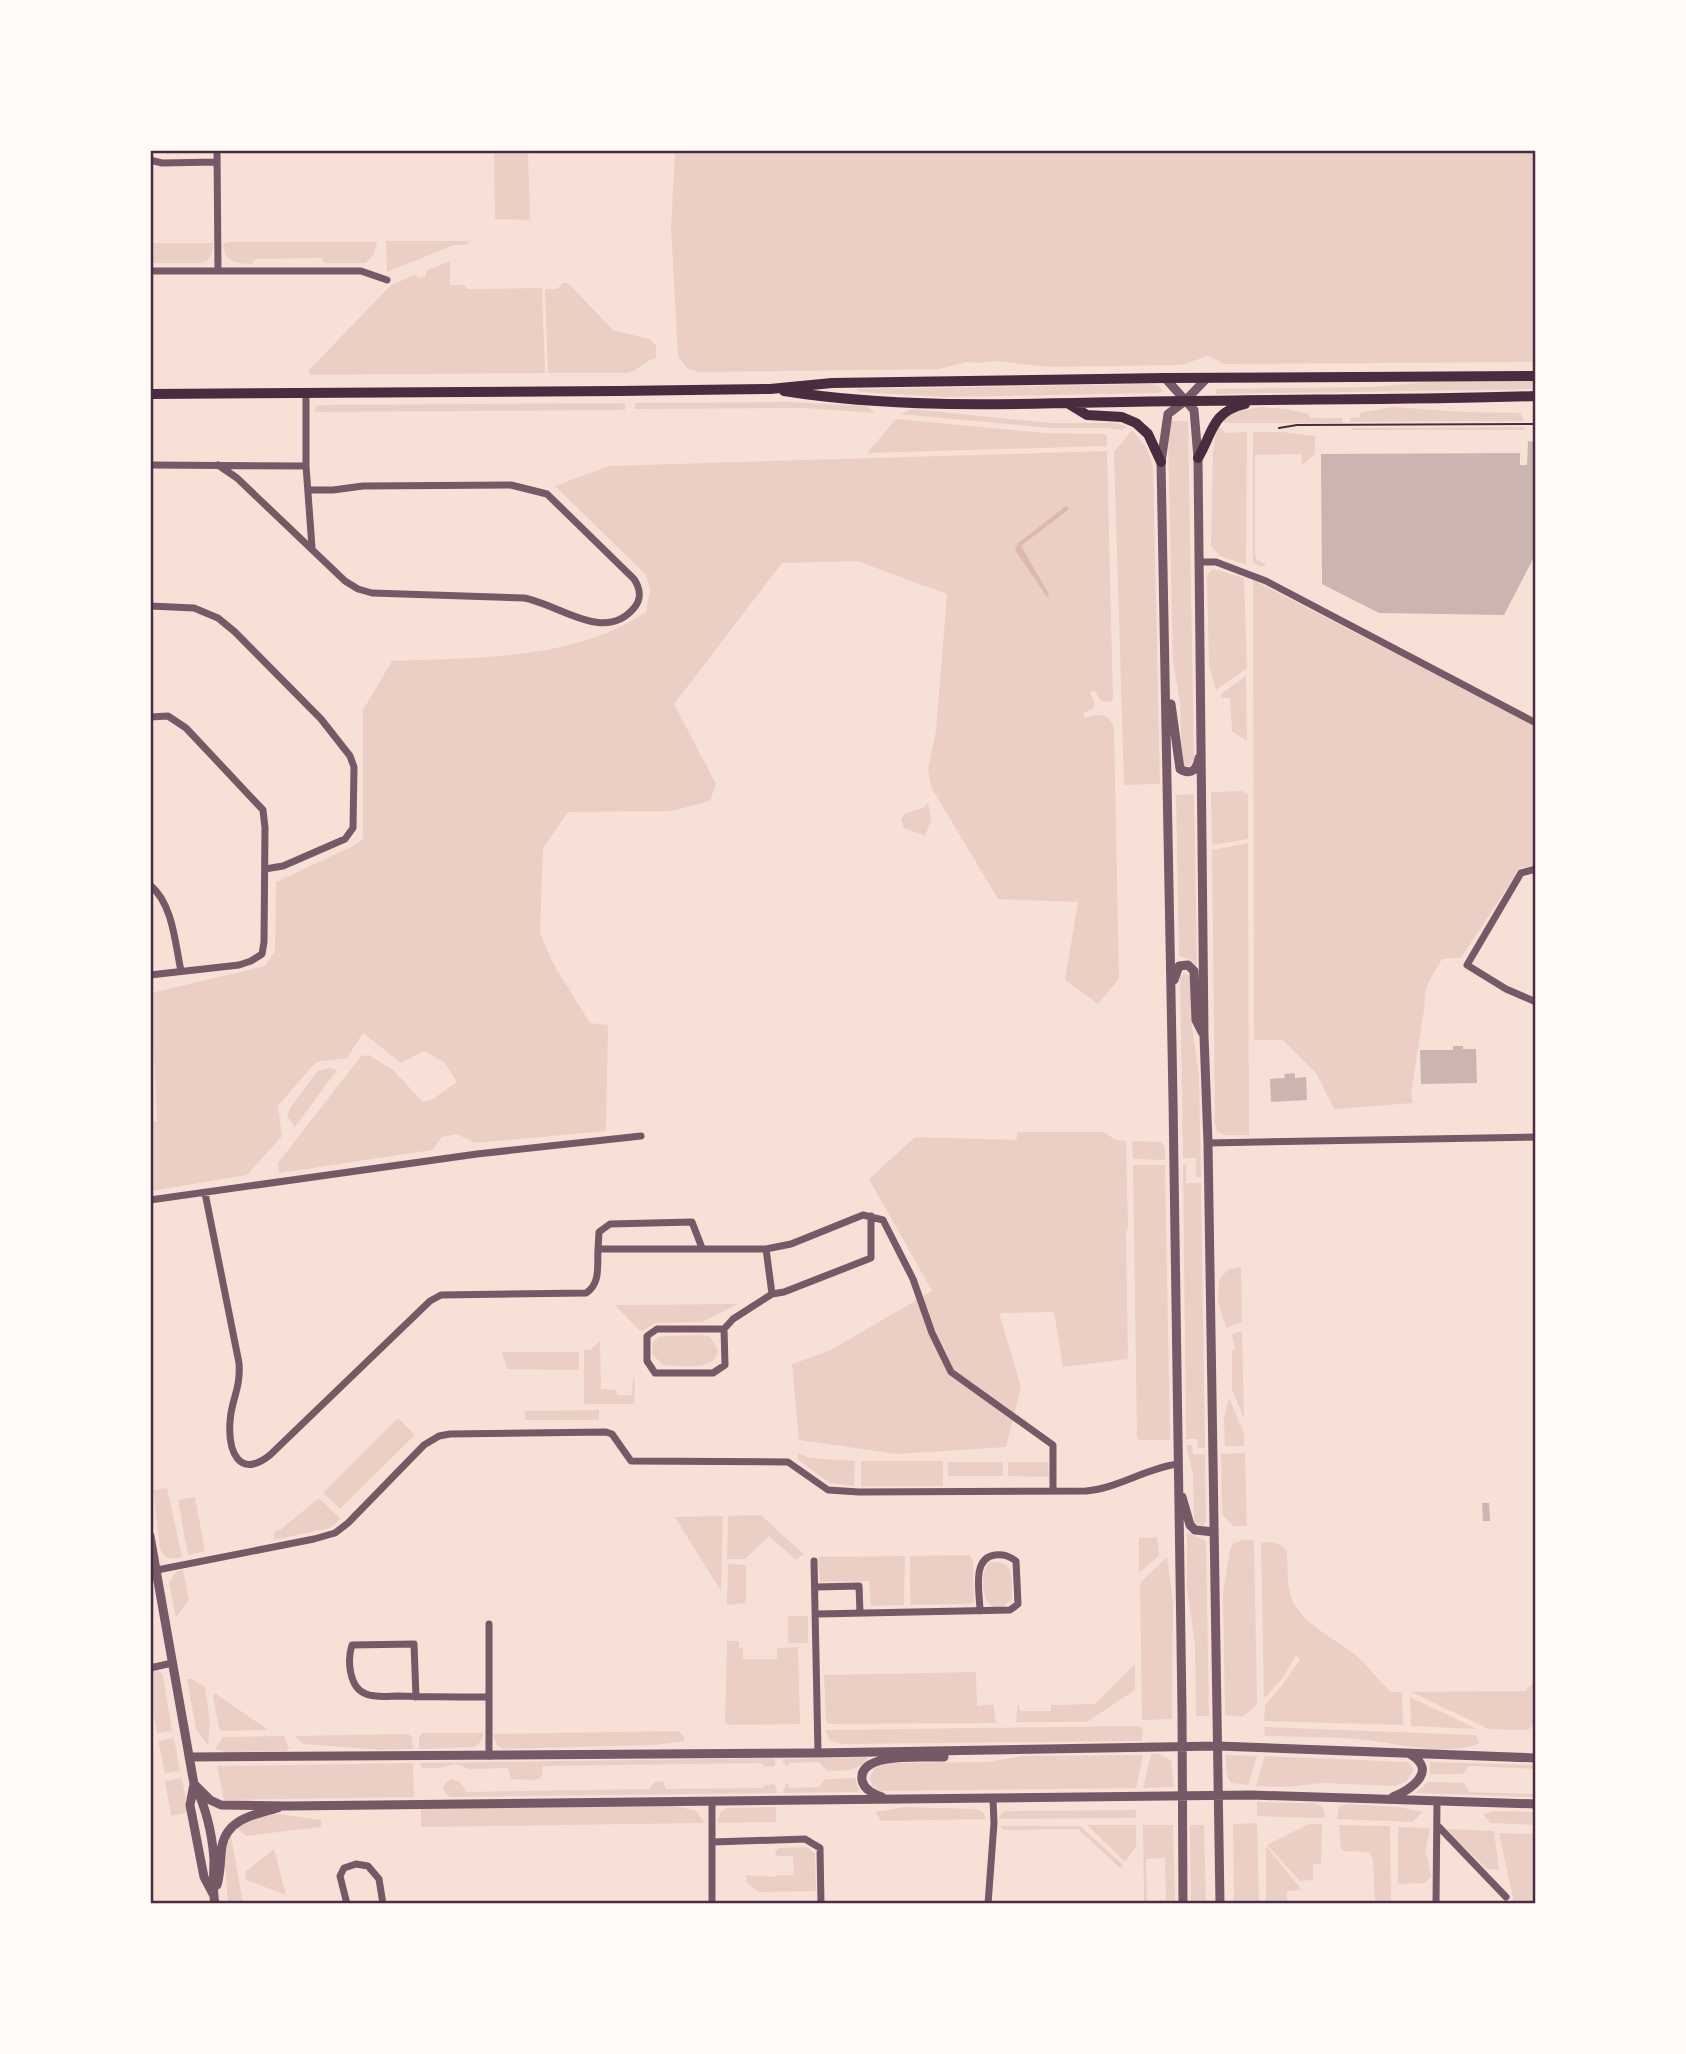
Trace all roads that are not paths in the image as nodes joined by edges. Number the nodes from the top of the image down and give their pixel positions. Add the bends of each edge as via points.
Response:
1 (217, 150) edge
2 (150, 160) edge
3 (217, 162) junction
4 (150, 271) edge
5 (218, 271) junction
6 (387, 280) dead end
7 (1535, 376) edge
8 (1165, 378) junction
9 (1206, 379) junction
10 (770, 389) junction
11 (306, 393) junction
12 (150, 394) edge
13 (1535, 396) edge
14 (1185, 401) junction
15 (1257, 401) junction
16 (1069, 404) junction
17 (1198, 458) junction
18 (1161, 462) junction
19 (150, 465) edge
20 (218, 465) junction
21 (306, 466) junction
22 (308, 490) junction
23 (312, 548) junction
24 (1200, 562) junction
25 (150, 606) edge
26 (1166, 674) junction
27 (150, 717) edge
28 (1535, 723) edge
29 (1202, 746) junction
30 (265, 869) junction
31 (1535, 869) edge
32 (150, 885) edge
33 (181, 971) junction
34 (150, 975) edge
35 (1171, 998) junction
36 (1535, 1002) edge
37 (1204, 1036) junction
38 (641, 1136) dead end
39 (1535, 1137) edge
40 (1208, 1143) junction
41 (205, 1193) junction
42 (150, 1200) edge
43 (871, 1216) junction
44 (702, 1248) junction
45 (598, 1249) junction
46 (766, 1249) junction
47 (772, 1294) junction
48 (724, 1329) junction
49 (1178, 1464) junction
50 (1178, 1486) junction
51 (1053, 1491) junction
52 (1214, 1532) junction
53 (150, 1536) edge
54 (814, 1562) dead end
55 (157, 1570) junction
56 (816, 1587) junction
57 (980, 1611) junction
58 (860, 1613) junction
59 (817, 1614) junction
60 (489, 1625) dead end
61 (172, 1664) junction
62 (150, 1668) edge
63 (416, 1697) junction
64 (488, 1697) junction
65 (1218, 1746) junction
66 (1182, 1747) junction
67 (1001, 1751) junction
68 (818, 1753) junction
69 (1407, 1753) junction
70 (489, 1756) junction
71 (189, 1758) junction
72 (1535, 1758) edge
73 (194, 1784) junction
74 (1219, 1795) junction
75 (1182, 1796) junction
76 (889, 1799) junction
77 (993, 1799) junction
78 (1388, 1799) junction
79 (712, 1801) junction
80 (1437, 1801) junction
81 (1535, 1804) edge
82 (287, 1806) junction
83 (1437, 1825) junction
84 (713, 1842) junction
85 (1506, 1897) dead end
86 (214, 1900) edge
87 (347, 1903) edge
88 (383, 1903) edge
89 (712, 1903) edge
90 (821, 1903) edge
91 (988, 1903) edge
92 (1183, 1903) edge
93 (1220, 1903) edge
94 (1436, 1903) edge

1 - 3 street
2 - 3 street
3 - 5 street
4 - 5 street
5 - 6 street via 361,271
7 - 9 main road
8 - 9 main road
8 - 10 main road via 832,383
8 - 14 street
9 - 14 street
10 - 11 main road
10 - 16 main road via 831,399
11 - 12 main road
11 - 21 street
13 - 15 main road
14 - 15 main road
14 - 16 main road
14 - 17 street via 1194,410
14 - 18 street via 1168,414
15 - 17 main road via 1236,406 1216,419
16 - 18 main road via 1087,415 1122,417 1136,423
17 - 24 street
18 - 26 street
19 - 20 street
20 - 21 street
20 - 23 street
21 - 22 street
22 - 23 street
22 - 23 street via 511,485 535,489 547,494 634,579 639,600 612,624 586,621 524,598 372,593 345,581
24 - 28 street via 1216,562 1266,581
24 - 29 street
25 - 30 street via 194,608 218,618 321,719 350,756 354,767 353,828 345,839 283,866
26 - 29 street via 1180,769 1188,773 1197,768
26 - 35 street
27 - 30 street via 168,716 186,727 263,810
29 - 37 street
30 - 33 street via 262,954 239,965
31 - 36 street via 1521,873 1467,965
32 - 33 street via 160,892 166,907
33 - 34 street
35 - 37 street via 1176,969 1188,965 1195,974 1196,1020
35 - 49 street
37 - 40 street
38 - 41 street
39 - 40 street
40 - 52 street
41 - 42 street
41 - 45 street via 239,1363 240,1381 229,1421 234,1452 244,1465 254,1466 270,1455 430,1301 456,1293 586,1293 597,1281
43 - 46 street
43 - 47 street via 871,1258
43 - 51 street via 883,1220 891,1234 951,1372 1053,1445
44 - 45 street
44 - 45 street via 692,1222 680,1221 610,1224 599,1232
44 - 46 street
46 - 47 street
47 - 48 street
48 - 48 street via 657,1329 647,1336 647,1361 655,1373 713,1373 725,1365
49 - 50 street
49 - 51 street via 1098,1490
50 - 52 street via 1190,1525
50 - 66 street
51 - 55 street via 828,1490 788,1462 631,1461 606,1432 450,1434 424,1445 335,1533
52 - 65 street
53 - 55 street
54 - 56 street
55 - 61 street
56 - 58 street via 859,1586
56 - 59 street
57 - 57 street via 1010,1610 1018,1604 1016,1561 1008,1555 991,1555 979,1567
57 - 58 street
58 - 59 street
59 - 68 street
60 - 64 street
61 - 62 street
61 - 71 street
63 - 63 street via 361,1691 351,1675 352,1645 414,1644
63 - 64 street
64 - 70 street
65 - 66 street
65 - 69 street
65 - 74 street
66 - 67 street
66 - 75 street
67 - 68 street
67 - 76 street via 982,1756 876,1760 863,1772 863,1783
68 - 70 street
69 - 72 street
69 - 78 street via 1416,1758 1420,1776 1415,1786
70 - 71 street
71 - 73 street
73 - 82 street via 221,1805
73 - 86 street via 205,1804 214,1857
73 - 86 street via 190,1805 204,1877
74 - 75 street
74 - 78 street
74 - 93 street
75 - 77 street
75 - 92 street
76 - 77 street
76 - 79 street
77 - 91 street
78 - 80 street
79 - 82 street
79 - 84 street
80 - 81 street
80 - 83 street
82 - 86 street via 248,1816 228,1832
83 - 85 street
83 - 94 street
84 - 89 street
84 - 90 street via 805,1839 817,1844
87 - 88 street via 340,1877 344,1868 356,1864 368,1866 379,1879

